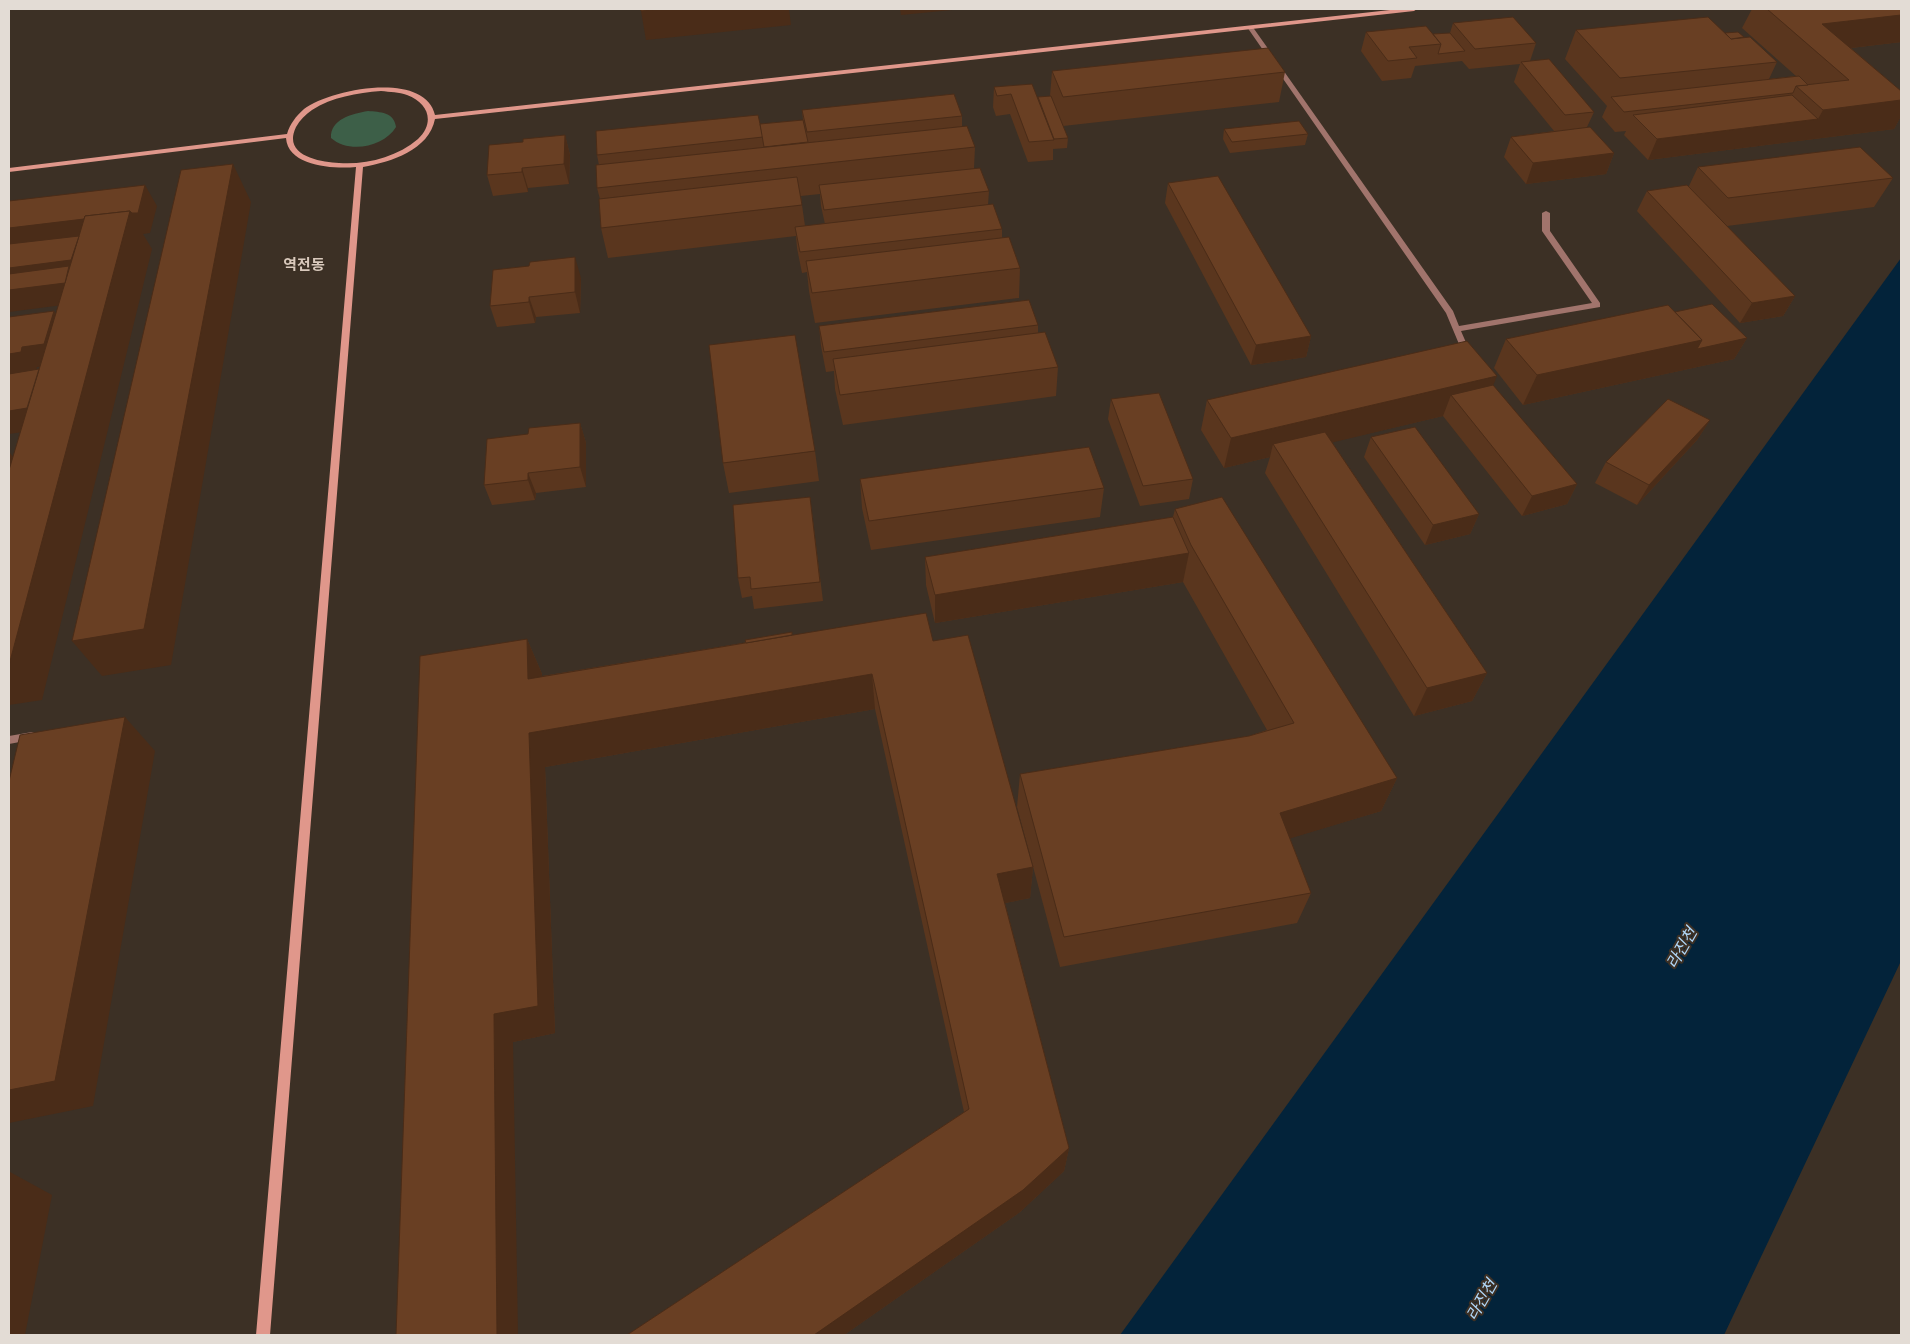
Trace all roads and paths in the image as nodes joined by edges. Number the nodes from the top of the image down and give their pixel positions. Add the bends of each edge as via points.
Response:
1 (1414, 9) edge
2 (1250, 27) junction
3 (433, 118) junction
4 (290, 136) junction
5 (360, 165) junction
6 (9, 170) edge
7 (1546, 213) dead end
8 (1458, 330) junction
9 (1474, 365) edge
10 (45, 734) edge
11 (9, 740) edge
12 (263, 1335) edge

1 - 2 main road
2 - 3 main road
2 - 8 street via 1450,313
3 - 4 main road via 431,108 412,95 382,89 363,90 328,99 313,107 300,116
3 - 5 main road via 431,127 413,147 380,161
4 - 5 main road via 291,146 308,160 332,166
4 - 6 main road
5 - 12 main road
7 - 8 street via 1546,231 1597,305
8 - 9 street
10 - 11 street

